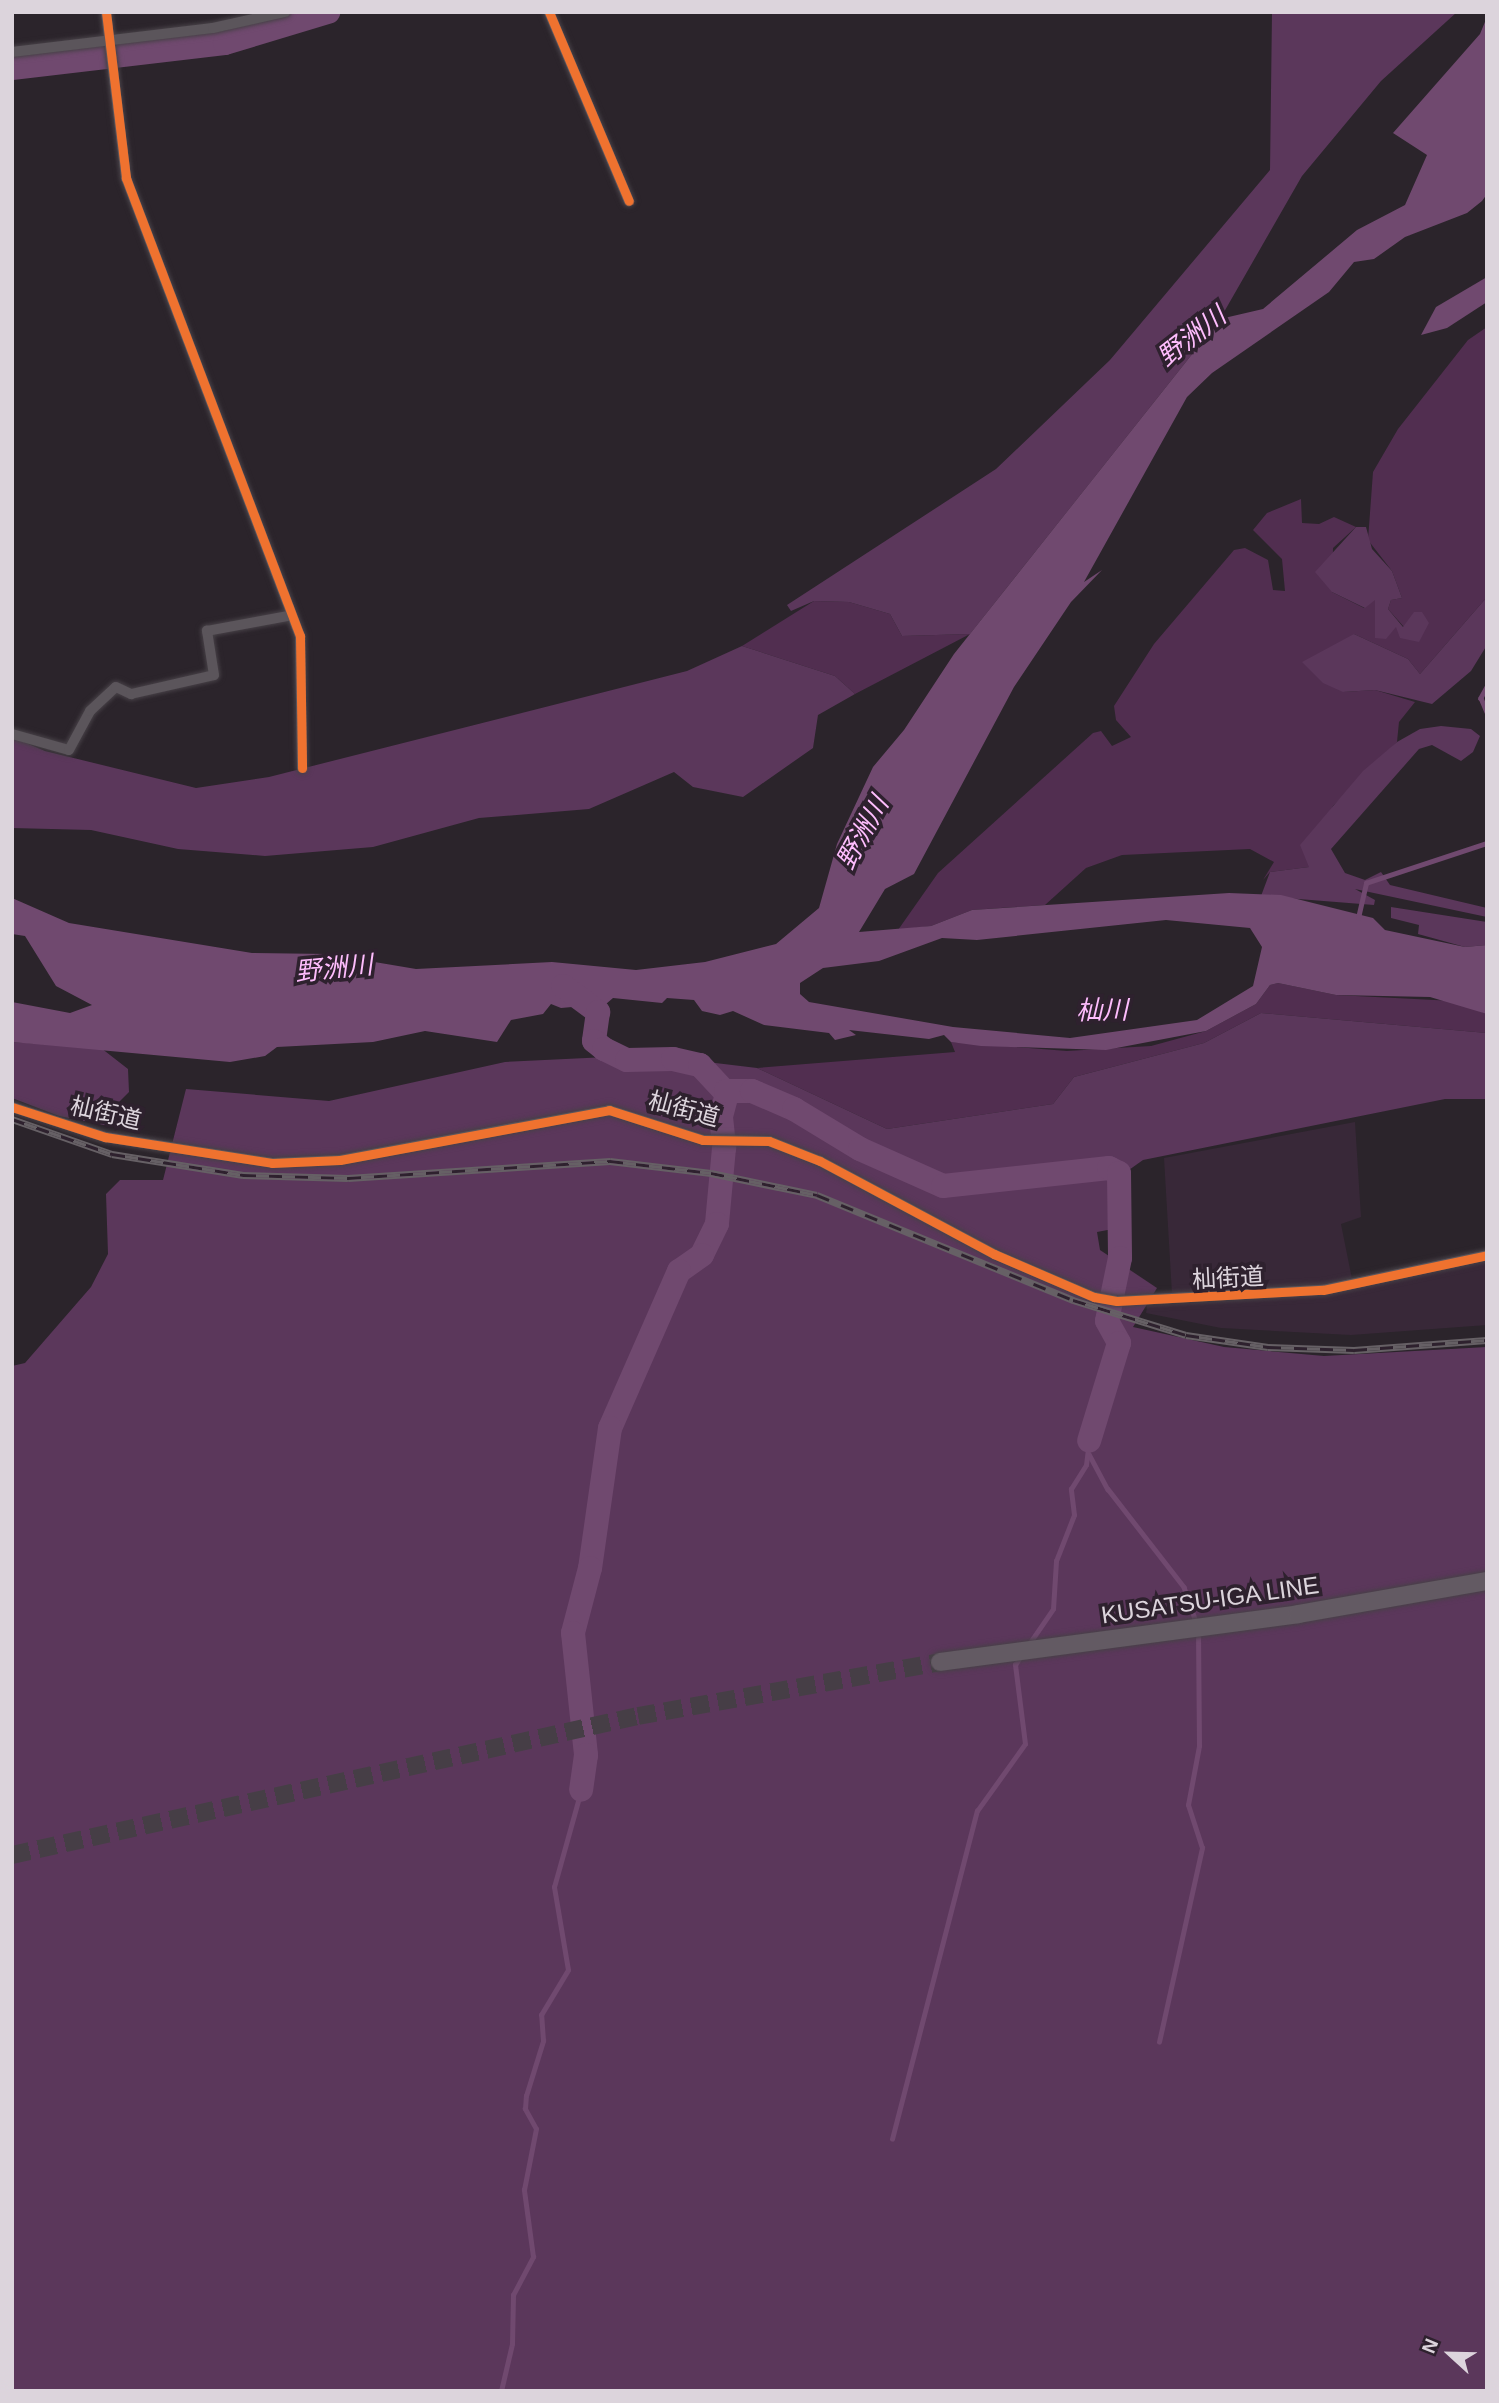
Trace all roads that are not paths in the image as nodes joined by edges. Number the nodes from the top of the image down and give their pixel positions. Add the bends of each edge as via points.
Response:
1 (106, 12) edge
2 (285, 12) edge
3 (549, 12) edge
4 (112, 41) junction
5 (12, 52) edge
6 (629, 201) dead end
7 (288, 616) junction
8 (12, 734) edge
9 (302, 768) dead end
10 (12, 1107) edge
11 (1487, 1255) edge
12 (1487, 1581) edge
13 (940, 1662) tunnel mouth

1 - 4 street
2 - 4 street
3 - 6 street
4 - 5 street
4 - 7 street via 126,178
7 - 8 street via 207,631 214,675 131,694 116,687 90,710 69,750
7 - 9 street via 300,636
10 - 11 street, 杣街道 via 105,1137 272,1163 340,1160 609,1110 703,1140 769,1141 820,1161 994,1254 1094,1297 1118,1301 1323,1290
12 - 13 main road, KUSATSU-IGA LINE via 1298,1614

